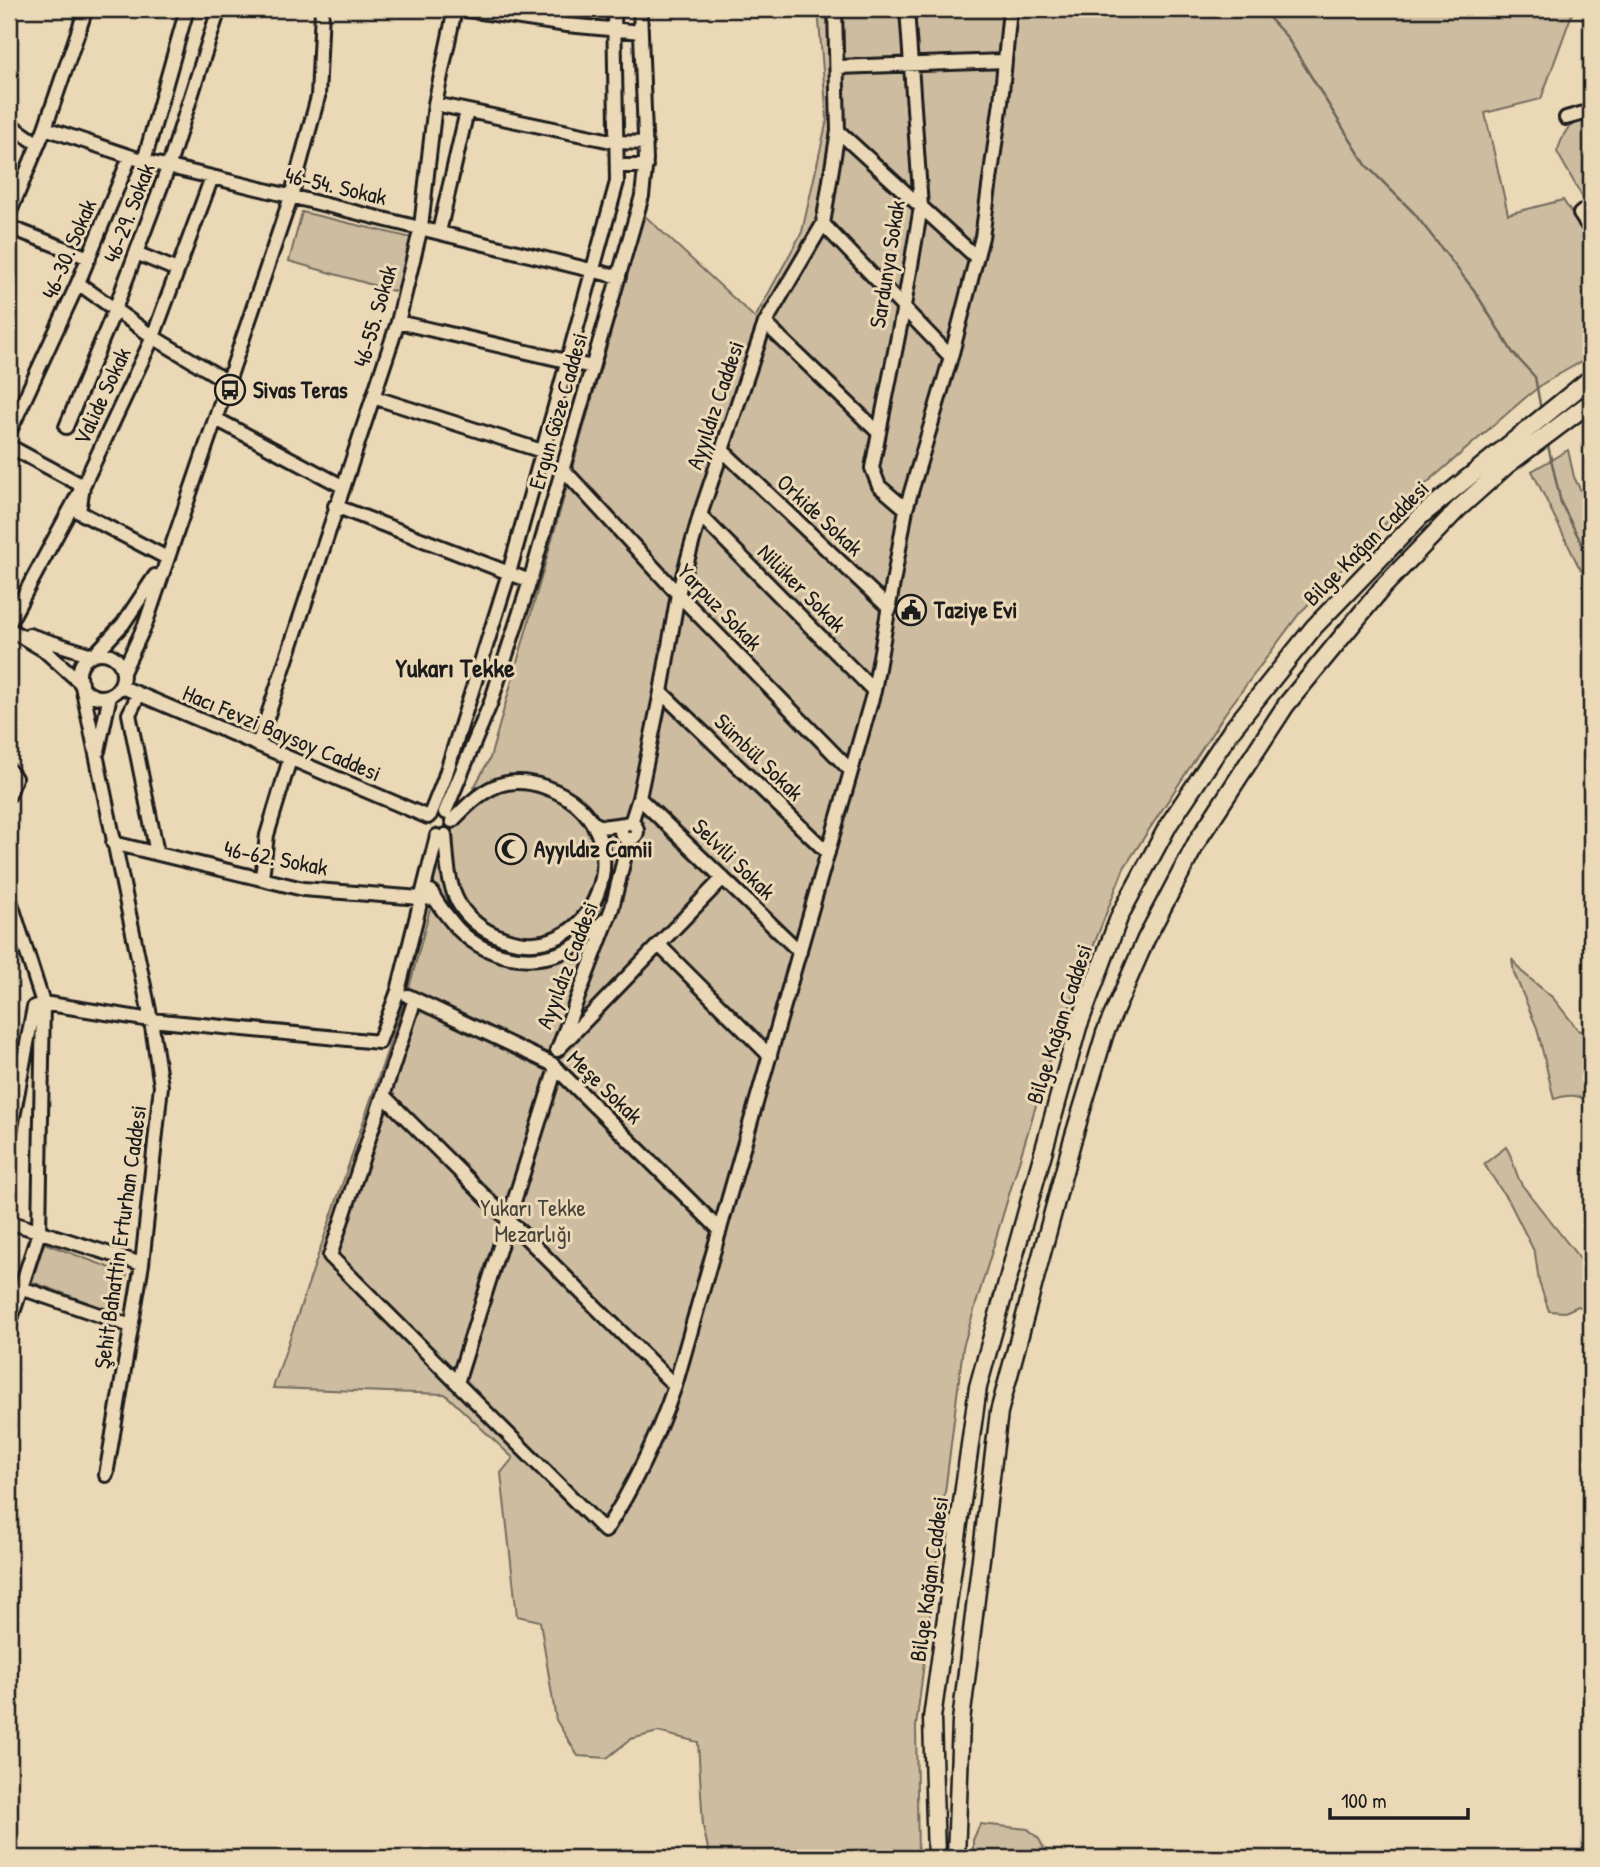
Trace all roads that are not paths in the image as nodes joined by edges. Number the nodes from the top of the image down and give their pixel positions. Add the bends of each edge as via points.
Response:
1 (86, 9) edge
2 (187, 9) edge
3 (219, 9) edge
4 (322, 9) edge
5 (455, 9) edge
6 (461, 9) edge
7 (614, 9) edge
8 (640, 9) edge
9 (835, 9) edge
10 (907, 9) edge
11 (1010, 9) edge
12 (615, 31) junction
13 (641, 32) junction
14 (1005, 61) junction
15 (912, 65) junction
16 (838, 67) junction
17 (435, 104) junction
18 (467, 111) junction
19 (1591, 111) edge
20 (1566, 118) dead end
21 (9, 124) edge
22 (45, 128) junction
23 (838, 131) junction
24 (616, 142) junction
25 (646, 143) junction
26 (38, 144) junction
27 (130, 157) junction
28 (144, 161) junction
29 (617, 166) junction
30 (646, 166) junction
31 (168, 168) junction
32 (212, 177) junction
33 (291, 197) junction
34 (1591, 205) edge
35 (920, 206) junction
36 (9, 214) edge
37 (823, 224) junction
38 (9, 227) edge
39 (421, 227) junction
40 (1591, 230) edge
41 (439, 232) junction
42 (136, 253) junction
43 (976, 257) junction
44 (89, 258) junction
45 (591, 269) junction
46 (177, 270) junction
47 (619, 277) junction
48 (78, 284) junction
49 (904, 306) junction
50 (115, 309) junction
51 (398, 322) junction
52 (765, 323) junction
53 (153, 337) junction
54 (951, 357) junction
55 (566, 363) junction
56 (592, 367) junction
57 (1591, 378) edge
58 (228, 382) junction
59 (373, 397) junction
60 (1587, 405) edge
61 (216, 419) junction
62 (66, 427) dead end
63 (9, 432) edge
64 (878, 432) junction
65 (9, 446) edge
66 (722, 450) junction
67 (542, 451) junction
68 (563, 469) junction
69 (83, 486) junction
70 (342, 486) junction
71 (335, 506) junction
72 (906, 509) junction
73 (700, 515) junction
74 (167, 558) junction
75 (509, 573) junction
76 (530, 581) junction
77 (678, 594) junction
78 (890, 609) junction
79 (9, 623) edge
80 (9, 629) edge
81 (93, 655) junction
82 (123, 673) junction
83 (81, 685) junction
84 (115, 691) junction
85 (874, 691) junction
86 (661, 692) junction
87 (139, 694) junction
88 (470, 695) junction
89 (491, 702) junction
90 (464, 717) junction
91 (482, 723) junction
92 (258, 745) junction
93 (96, 758) junction
94 (290, 759) junction
95 (9, 770) edge
96 (851, 771) junction
97 (9, 794) edge
98 (639, 797) junction
99 (429, 816) junction
100 (449, 817) junction
101 (592, 822) junction
102 (626, 829) junction
103 (441, 836) junction
104 (113, 843) junction
105 (601, 844) junction
106 (157, 853) junction
107 (828, 853) junction
108 (262, 878) junction
109 (723, 878) junction
110 (9, 897) edge
111 (428, 898) junction
112 (609, 916) junction
113 (659, 945) junction
114 (800, 952) junction
115 (398, 991) junction
116 (415, 999) junction
117 (43, 1003) junction
118 (151, 1020) junction
119 (557, 1050) junction
120 (770, 1056) junction
121 (554, 1066) junction
122 (384, 1096) junction
123 (9, 1138) edge
124 (509, 1220) junction
125 (9, 1222) edge
126 (720, 1230) junction
127 (39, 1232) junction
128 (142, 1264) junction
129 (21, 1288) junction
130 (9, 1325) edge
131 (131, 1326) junction
132 (457, 1383) junction
133 (675, 1386) junction
134 (106, 1475) dead end
135 (936, 1858) edge
136 (956, 1858) edge

1 - 22 street
2 - 28 street, 46-29. Sokak
3 - 31 street, 46-29. Sokak
4 - 33 street via 318,97
5 - 17 street, 46-55. Sokak
6 - 12 street
7 - 12 street, Ergun Göze Caddesi
8 - 13 street, Ergun Göze Caddesi
9 - 16 street, Ayyıldız Caddesi
10 - 15 street, Sardunya Sokak
11 - 14 street
12 - 13 street
12 - 24 street, Ergun Göze Caddesi
13 - 25 street, Ergun Göze Caddesi
14 - 15 street
14 - 43 street
15 - 16 street
15 - 35 street, Sardunya Sokak
16 - 23 street, Ayyıldız Caddesi
17 - 18 street
17 - 39 street, 46-55. Sokak
18 - 24 street
18 - 41 street
19 - 20 street
21 - 26 street
22 - 26 street
22 - 27 street, 46-54. Sokak
23 - 35 street
23 - 37 street, Ayyıldız Caddesi
24 - 25 street
24 - 29 street, Ergun Göze Caddesi
25 - 30 street, Ergun Göze Caddesi
26 - 36 street
27 - 28 street, 46-54. Sokak
27 - 44 street, 46-30. Sokak
28 - 31 street, 46-54. Sokak
29 - 30 street
29 - 45 street, Ergun Göze Caddesi via 617,182
30 - 47 street, Ergun Göze Caddesi
31 - 32 street, 46-54. Sokak
31 - 42 street, 46-29. Sokak
32 - 33 street, 46-54. Sokak
32 - 46 street, Valide Sokak
33 - 39 street, 46-54. Sokak
33 - 58 street
34 - 40 street via 1580,214
35 - 43 street
35 - 49 street, Sardunya Sokak
37 - 49 street
37 - 52 street, Ayyıldız Caddesi
38 - 44 street
39 - 41 street, 46-54. Sokak
39 - 51 street, 46-55. Sokak
41 - 45 street, 46-54. Sokak
42 - 46 street
42 - 50 street, 46-29. Sokak
43 - 54 street
44 - 48 street, 46-30. Sokak
45 - 47 street, 46-54. Sokak
45 - 55 street, Ergun Göze Caddesi
46 - 53 street, Valide Sokak
47 - 56 street, Ergun Göze Caddesi
48 - 50 street
48 - 63 street, 46-30. Sokak
49 - 54 street
49 - 64 street, Sardunya Sokak
50 - 53 street
50 - 62 street, 46-29. Sokak
51 - 55 street
51 - 59 street, 46-55. Sokak
52 - 64 street
52 - 66 street, Ayyıldız Caddesi
53 - 58 street
53 - 69 street, Valide Sokak
54 - 72 street
55 - 56 street
55 - 67 street, Ergun Göze Caddesi
56 - 68 street, Ergun Göze Caddesi
57 - 135 main road, Bilge Kağan Caddesi via 1422,515 1314,627 1231,732 1168,824 1120,915 1078,1027 978,1387 932,1718
58 - 61 street
59 - 67 street
59 - 70 street, 46-55. Sokak
60 - 136 main road, Bilge Kağan Caddesi via 1458,509 1383,587 1286,705 1198,839 1146,939 1105,1033 999,1412 961,1721
61 - 70 street
61 - 74 street
64 - 72 street, Sardunya Sokak via 874,477
65 - 69 street
66 - 73 street, Ayyıldız Caddesi
66 - 78 street, Orkide Sokak
67 - 75 street, Ergun Göze Caddesi
68 - 76 street, Ergun Göze Caddesi
68 - 77 street, Yarpuz Sokak
69 - 74 street via 79,512
69 - 79 street, Valide Sokak
70 - 71 street, 46-55. Sokak
71 - 75 street
71 - 92 street, 46-55. Sokak
72 - 78 street
73 - 77 street, Ayyıldız Caddesi
73 - 85 street, Nilüker Sokak
74 - 81 street via 139,604
74 - 82 street
75 - 76 street
75 - 88 street, Ergun Göze Caddesi
76 - 89 street, Ergun Göze Caddesi
77 - 86 street, Ayyıldız Caddesi
77 - 96 street, Yarpuz Sokak
78 - 85 street
80 - 81 street
80 - 83 street via 44,650
81 - 82 street via 111,656
81 - 83 street via 81,667
82 - 84 street
83 - 84 street via 94,696
83 - 93 street, Şehit Bahattin Erturhan Caddesi
84 - 87 street, Hacı Fevzi Baysoy Caddesi
84 - 93 street, Şehit Bahattin Erturhan Caddesi
85 - 96 street
86 - 98 street, Ayyıldız Caddesi
86 - 107 street, Sümbül Sokak
87 - 92 street, Hacı Fevzi Baysoy Caddesi
87 - 106 street via 129,714
88 - 89 street
88 - 90 street, Ergun Göze Caddesi
89 - 91 street, Ergun Göze Caddesi
90 - 91 street
90 - 99 street, Ergun Göze Caddesi
91 - 100 street, Ergun Göze Caddesi
92 - 94 street, Hacı Fevzi Baysoy Caddesi
93 - 104 street, Şehit Bahattin Erturhan Caddesi
94 - 99 street, Hacı Fevzi Baysoy Caddesi
94 - 108 street via 267,835
95 - 97 street via 15,778
96 - 107 street
98 - 102 street, Ayyıldız Caddesi
98 - 109 street, Selvili Sokak
99 - 100 street via 436,811
99 - 103 street via 428,829
100 - 101 street via 479,795 522,782 571,799
100 - 103 street via 451,829
101 - 102 street
101 - 105 street
102 - 105 street
102 - 112 street, Ayyıldız Caddesi
103 - 105 street via 460,905 488,932 528,942 552,939 589,912 604,876
103 - 111 street via 425,878
104 - 106 street, 46-62. Sokak
104 - 118 street, Şehit Bahattin Erturhan Caddesi
106 - 108 street, 46-62. Sokak
107 - 114 street
108 - 111 street, 46-62. Sokak via 303,889
109 - 113 street
109 - 114 street, Selvili Sokak
110 - 117 street
111 - 112 street via 477,946 509,957 550,956 577,945
111 - 115 street
112 - 119 street, Ayyıldız Caddesi
113 - 119 street
113 - 120 street
114 - 120 street
115 - 116 street, Meşe Sokak
115 - 118 street via 379,1042
116 - 121 street, Meşe Sokak
116 - 122 street
117 - 118 street
117 - 123 street via 34,1007
117 - 127 street
118 - 128 street, Şehit Bahattin Erturhan Caddesi via 161,1086
119 - 121 street, Ayyıldız Caddesi
120 - 126 street
121 - 124 street, Ayyıldız Caddesi
121 - 126 street, Meşe Sokak
122 - 124 street
122 - 132 street via 330,1256
124 - 132 street, Ayyıldız Caddesi
124 - 133 street
125 - 127 street
126 - 133 street
127 - 128 street
127 - 129 street
128 - 131 street, Şehit Bahattin Erturhan Caddesi
129 - 130 street
129 - 131 street
131 - 134 street, Şehit Bahattin Erturhan Caddesi
132 - 133 street via 604,1531 630,1492

